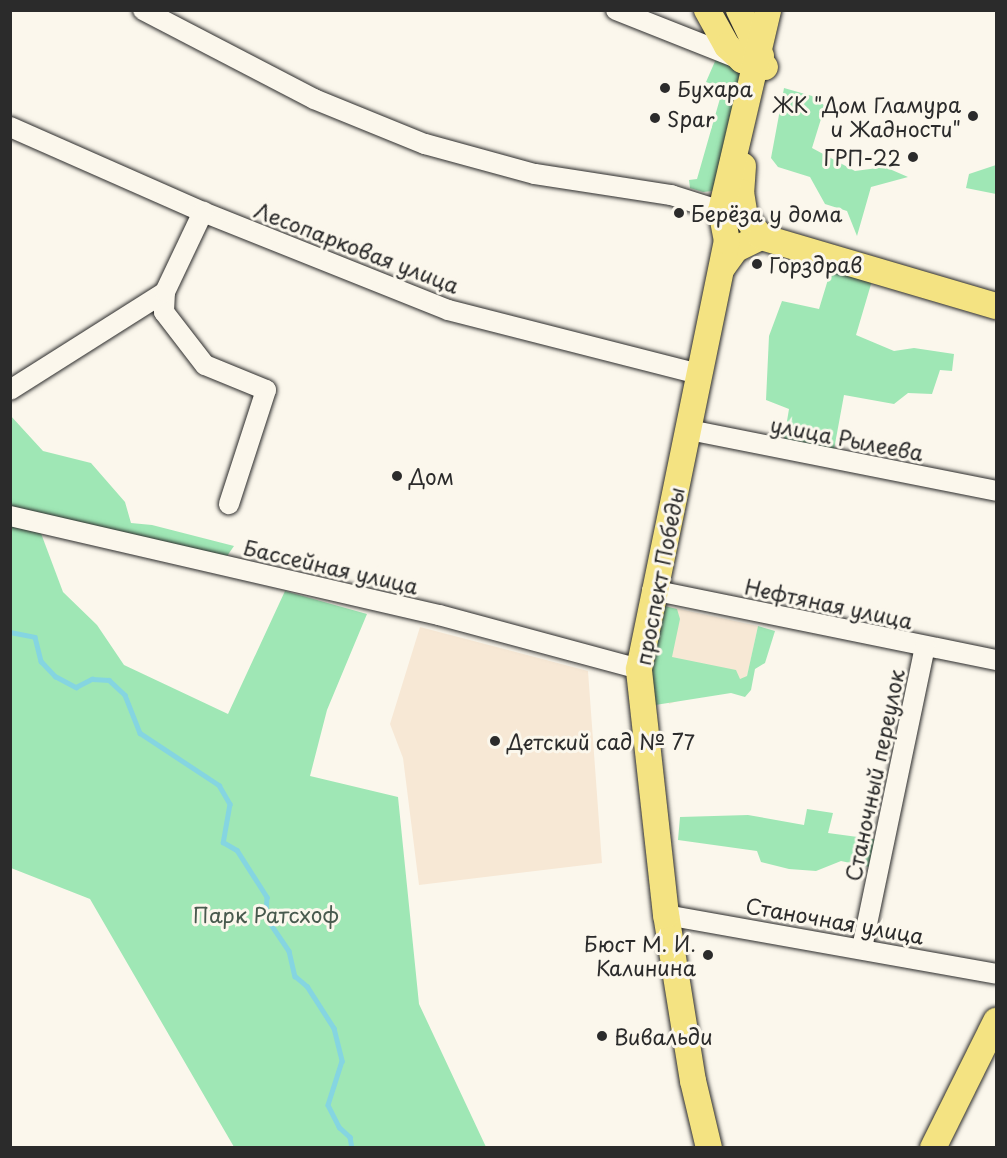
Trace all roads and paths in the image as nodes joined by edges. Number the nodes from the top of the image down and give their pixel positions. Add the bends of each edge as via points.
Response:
1 (143, 10) edge
2 (616, 10) edge
3 (660, 10) edge
4 (707, 10) edge
5 (739, 10) edge
6 (768, 10) edge
7 (779, 10) edge
8 (642, 20) junction
9 (755, 60) junction
10 (10, 127) edge
11 (721, 211) junction
12 (203, 212) junction
13 (761, 237) junction
14 (721, 271) junction
15 (165, 292) junction
16 (996, 306) edge
17 (699, 374) junction
18 (10, 390) edge
19 (689, 430) junction
20 (996, 491) edge
21 (229, 504) dead end
22 (10, 516) edge
23 (652, 590) junction
24 (925, 647) junction
25 (996, 660) edge
26 (639, 669) junction
27 (666, 915) junction
28 (862, 948) junction
29 (996, 974) edge
30 (996, 1021) edge
31 (709, 1148) edge
32 (933, 1148) edge

1 - 11 street via 314,99 424,144 535,174 671,195
2 - 8 street
3 - 8 street
4 - 9 main road via 727,46
5 - 9 main road
6 - 9 main road, проспект Победы
7 - 9 main road, проспект Победы
8 - 9 street
9 - 11 main road, проспект Победы
9 - 13 main road, проспект Победы via 741,192 748,224
10 - 12 street, Лесопарковая улица
11 - 14 main road, проспект Победы via 727,241
12 - 15 street
12 - 17 street, Лесопарковая улица via 448,310
13 - 14 main road via 736,249
13 - 16 main road
14 - 17 main road, проспект Победы
15 - 18 street
15 - 21 street via 164,312 205,365 266,390
17 - 19 main road, проспект Победы
19 - 20 street, улица Рылеева
19 - 23 main road, проспект Победы
22 - 26 street, Бассейная улица via 439,615
23 - 24 street, Нефтяная улица
23 - 26 main road, проспект Победы
24 - 25 street, Нефтяная улица
24 - 28 street, Станочный переулок
26 - 27 main road, проспект Победы
27 - 28 street, Станочная улица
27 - 31 main road, проспект Победы via 693,1081
28 - 29 street, Станочная улица
30 - 32 main road

